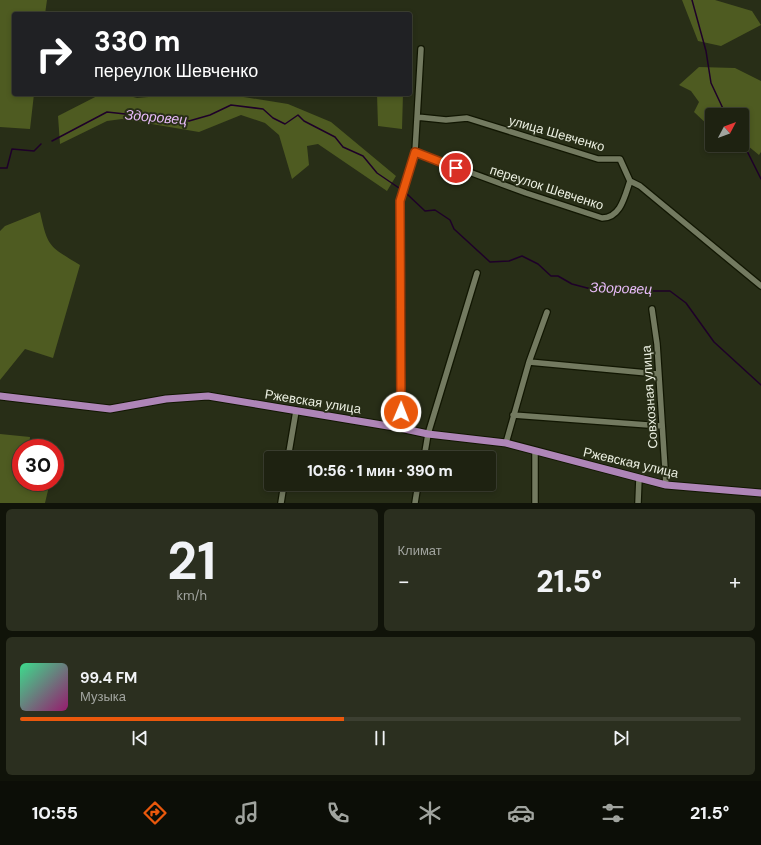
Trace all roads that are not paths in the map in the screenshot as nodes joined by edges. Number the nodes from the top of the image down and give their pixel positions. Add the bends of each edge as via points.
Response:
1 (421, 49) dead end
2 (417, 118) junction
3 (415, 152) junction
4 (630, 181) junction
5 (477, 273) dead end
6 (761, 286) edge
7 (652, 308) dead end
8 (546, 312) dead end
9 (529, 362) junction
10 (658, 374) junction
11 (0, 396) edge
12 (296, 410) junction
13 (513, 415) junction
14 (662, 426) junction
15 (400, 428) junction
16 (428, 434) junction
17 (506, 443) junction
18 (289, 451) edge
19 (425, 451) edge
20 (535, 451) junction
21 (639, 478) junction
22 (666, 485) junction
23 (283, 491) edge
24 (417, 491) edge
25 (761, 493) edge
26 (281, 503) edge
27 (415, 503) edge
28 (535, 503) edge
29 (638, 503) edge

1 - 2 street
2 - 3 street
2 - 4 street, улица Шевченко via 467,118 598,159 620,159
3 - 4 street, переулок Шевченко via 602,218 608,218 620,208
3 - 15 street via 400,201
4 - 6 street via 640,186
5 - 16 street
7 - 10 street, Совхозная улица
8 - 9 street
9 - 10 street
9 - 13 street
10 - 14 street, Совхозная улица
11 - 12 main road, Ржевская улица via 110,409 166,398 208,396
12 - 15 main road, Ржевская улица
12 - 18 street
13 - 14 street
13 - 17 street
14 - 22 street, Совхозная улица
15 - 16 main road, Ржевская улица
16 - 17 main road, Ржевская улица
16 - 19 street
17 - 20 main road, Ржевская улица
20 - 21 main road, Ржевская улица
20 - 28 street
21 - 22 main road, Ржевская улица
21 - 29 street
22 - 25 main road, Ржевская улица
23 - 26 street
24 - 27 street

